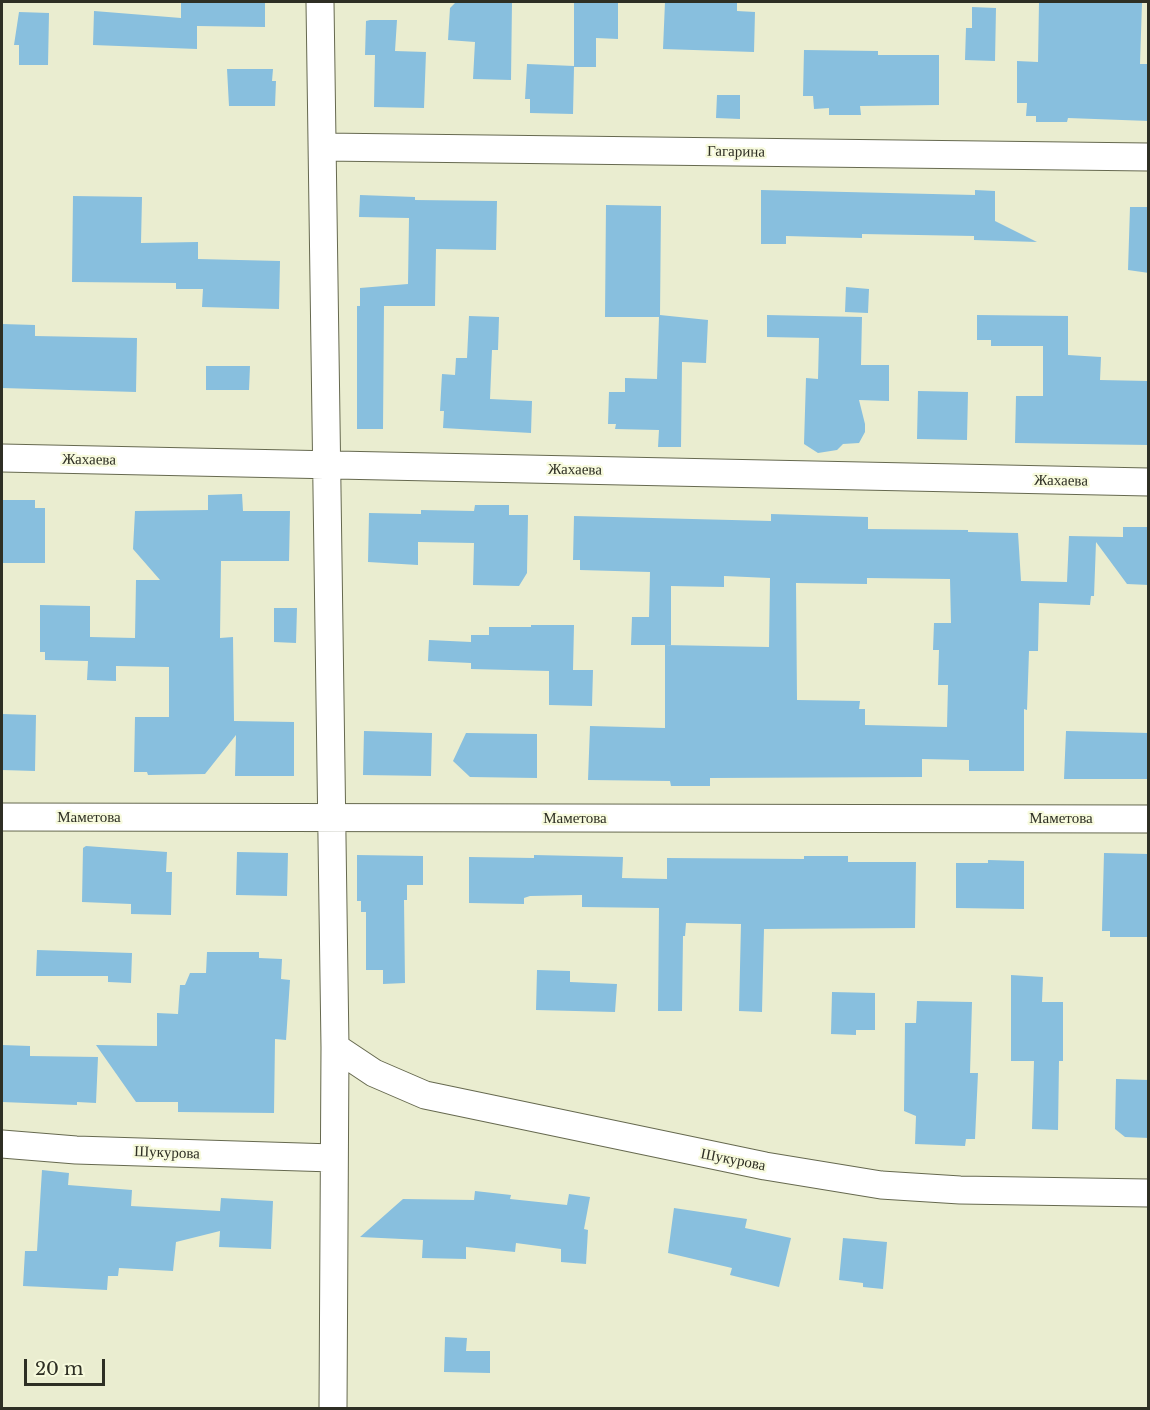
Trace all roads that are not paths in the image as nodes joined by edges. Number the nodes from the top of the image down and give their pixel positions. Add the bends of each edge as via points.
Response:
1 (320, 2) edge
2 (323, 147) junction
3 (1149, 157) edge
4 (2, 458) edge
5 (327, 464) junction
6 (1149, 483) edge
7 (2, 817) edge
8 (331, 819) junction
9 (1149, 819) edge
10 (335, 1047) junction
11 (2, 1144) edge
12 (333, 1158) junction
13 (1149, 1193) edge
14 (332, 1407) edge

1 - 2 street
2 - 3 street, Гагарина
2 - 5 street
4 - 5 street, Жахаева
5 - 6 street, Жахаева
5 - 8 street
7 - 8 street, Маметова
8 - 9 street, Маметова
8 - 10 street
10 - 12 street
10 - 13 street, Шукурова via 374,1073 425,1095 765,1166 881,1185
11 - 12 street, Шукурова
12 - 14 street

